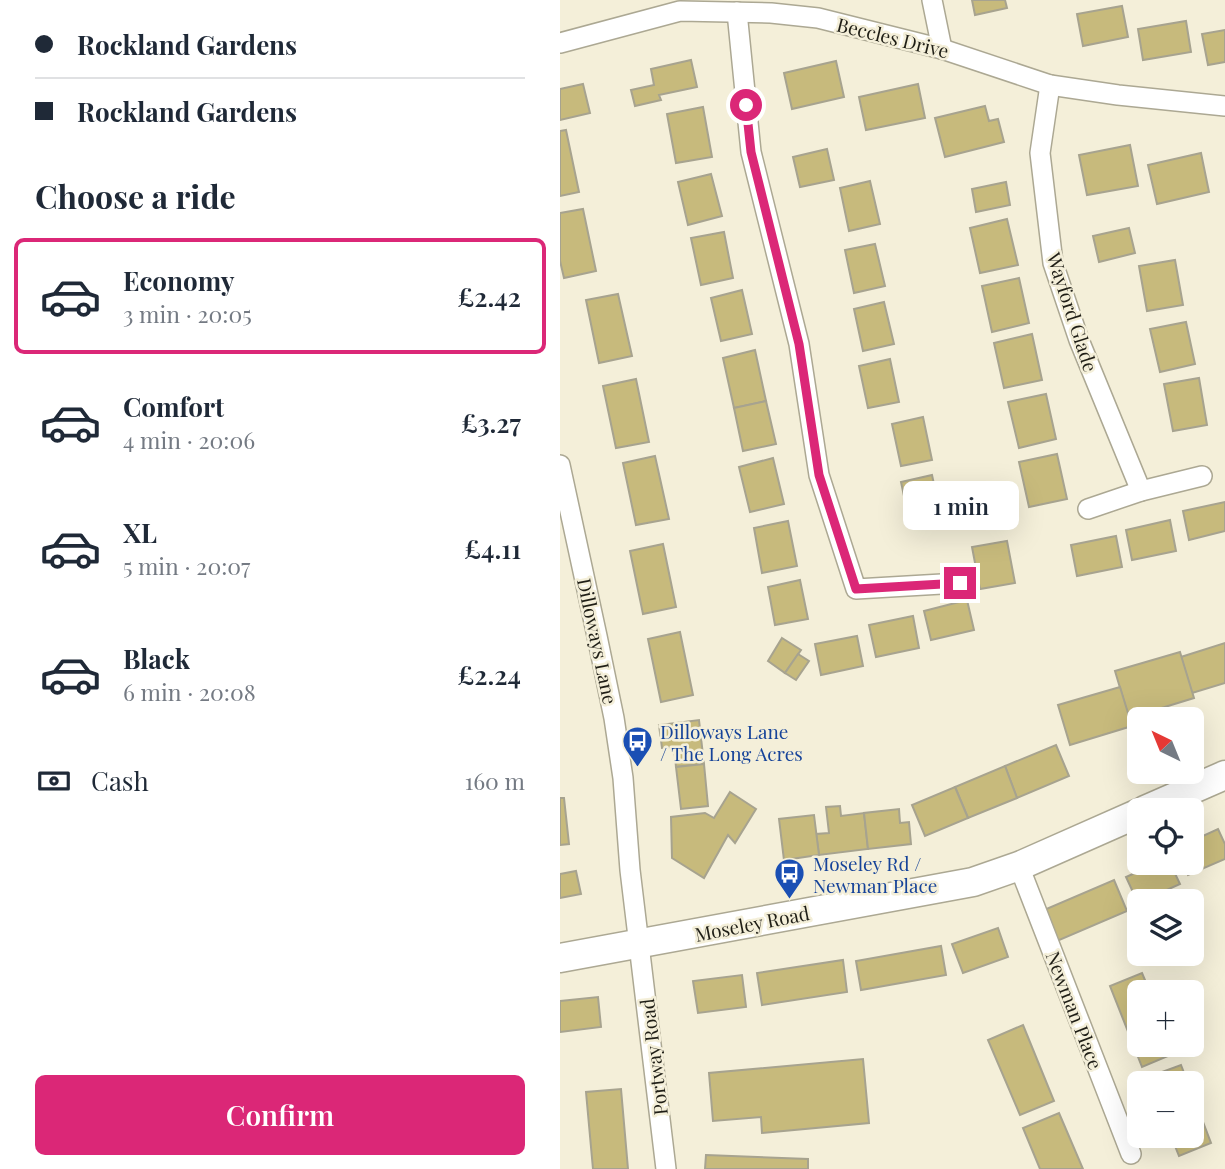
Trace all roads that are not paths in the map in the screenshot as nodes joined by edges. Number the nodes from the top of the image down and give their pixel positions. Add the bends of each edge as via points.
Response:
1 (932, 0) edge
2 (679, 6) edge
3 (737, 12) junction
4 (560, 43) edge
5 (942, 49) junction
6 (1050, 85) junction
7 (1225, 106) edge
8 (560, 465) edge
9 (1202, 476) dead end
10 (1141, 491) junction
11 (1087, 509) dead end
12 (569, 547) edge
13 (960, 583) dead end
14 (1225, 775) edge
15 (1172, 798) edge
16 (1127, 818) edge
17 (1019, 866) junction
18 (639, 944) junction
19 (560, 958) edge
20 (1131, 1154) dead end
21 (666, 1169) edge

1 - 5 street
2 - 3 street, Beccles Drive
2 - 4 street, Beccles Drive
3 - 5 street, Beccles Drive via 818,18
3 - 13 street via 751,152 799,344 819,475 856,589
5 - 6 street, Beccles Drive
6 - 7 street, Beccles Drive
6 - 10 street, Wayford Glade via 1040,153 1053,263
8 - 12 street, Dilloways Lane
9 - 10 street
10 - 11 street
12 - 18 street, Dilloways Lane via 614,718
14 - 15 street
16 - 17 street, Moseley Road
17 - 18 street, Moseley Road via 972,883
17 - 20 street, Newman Place
18 - 19 street, Moseley Road
18 - 21 street, Portway Road

